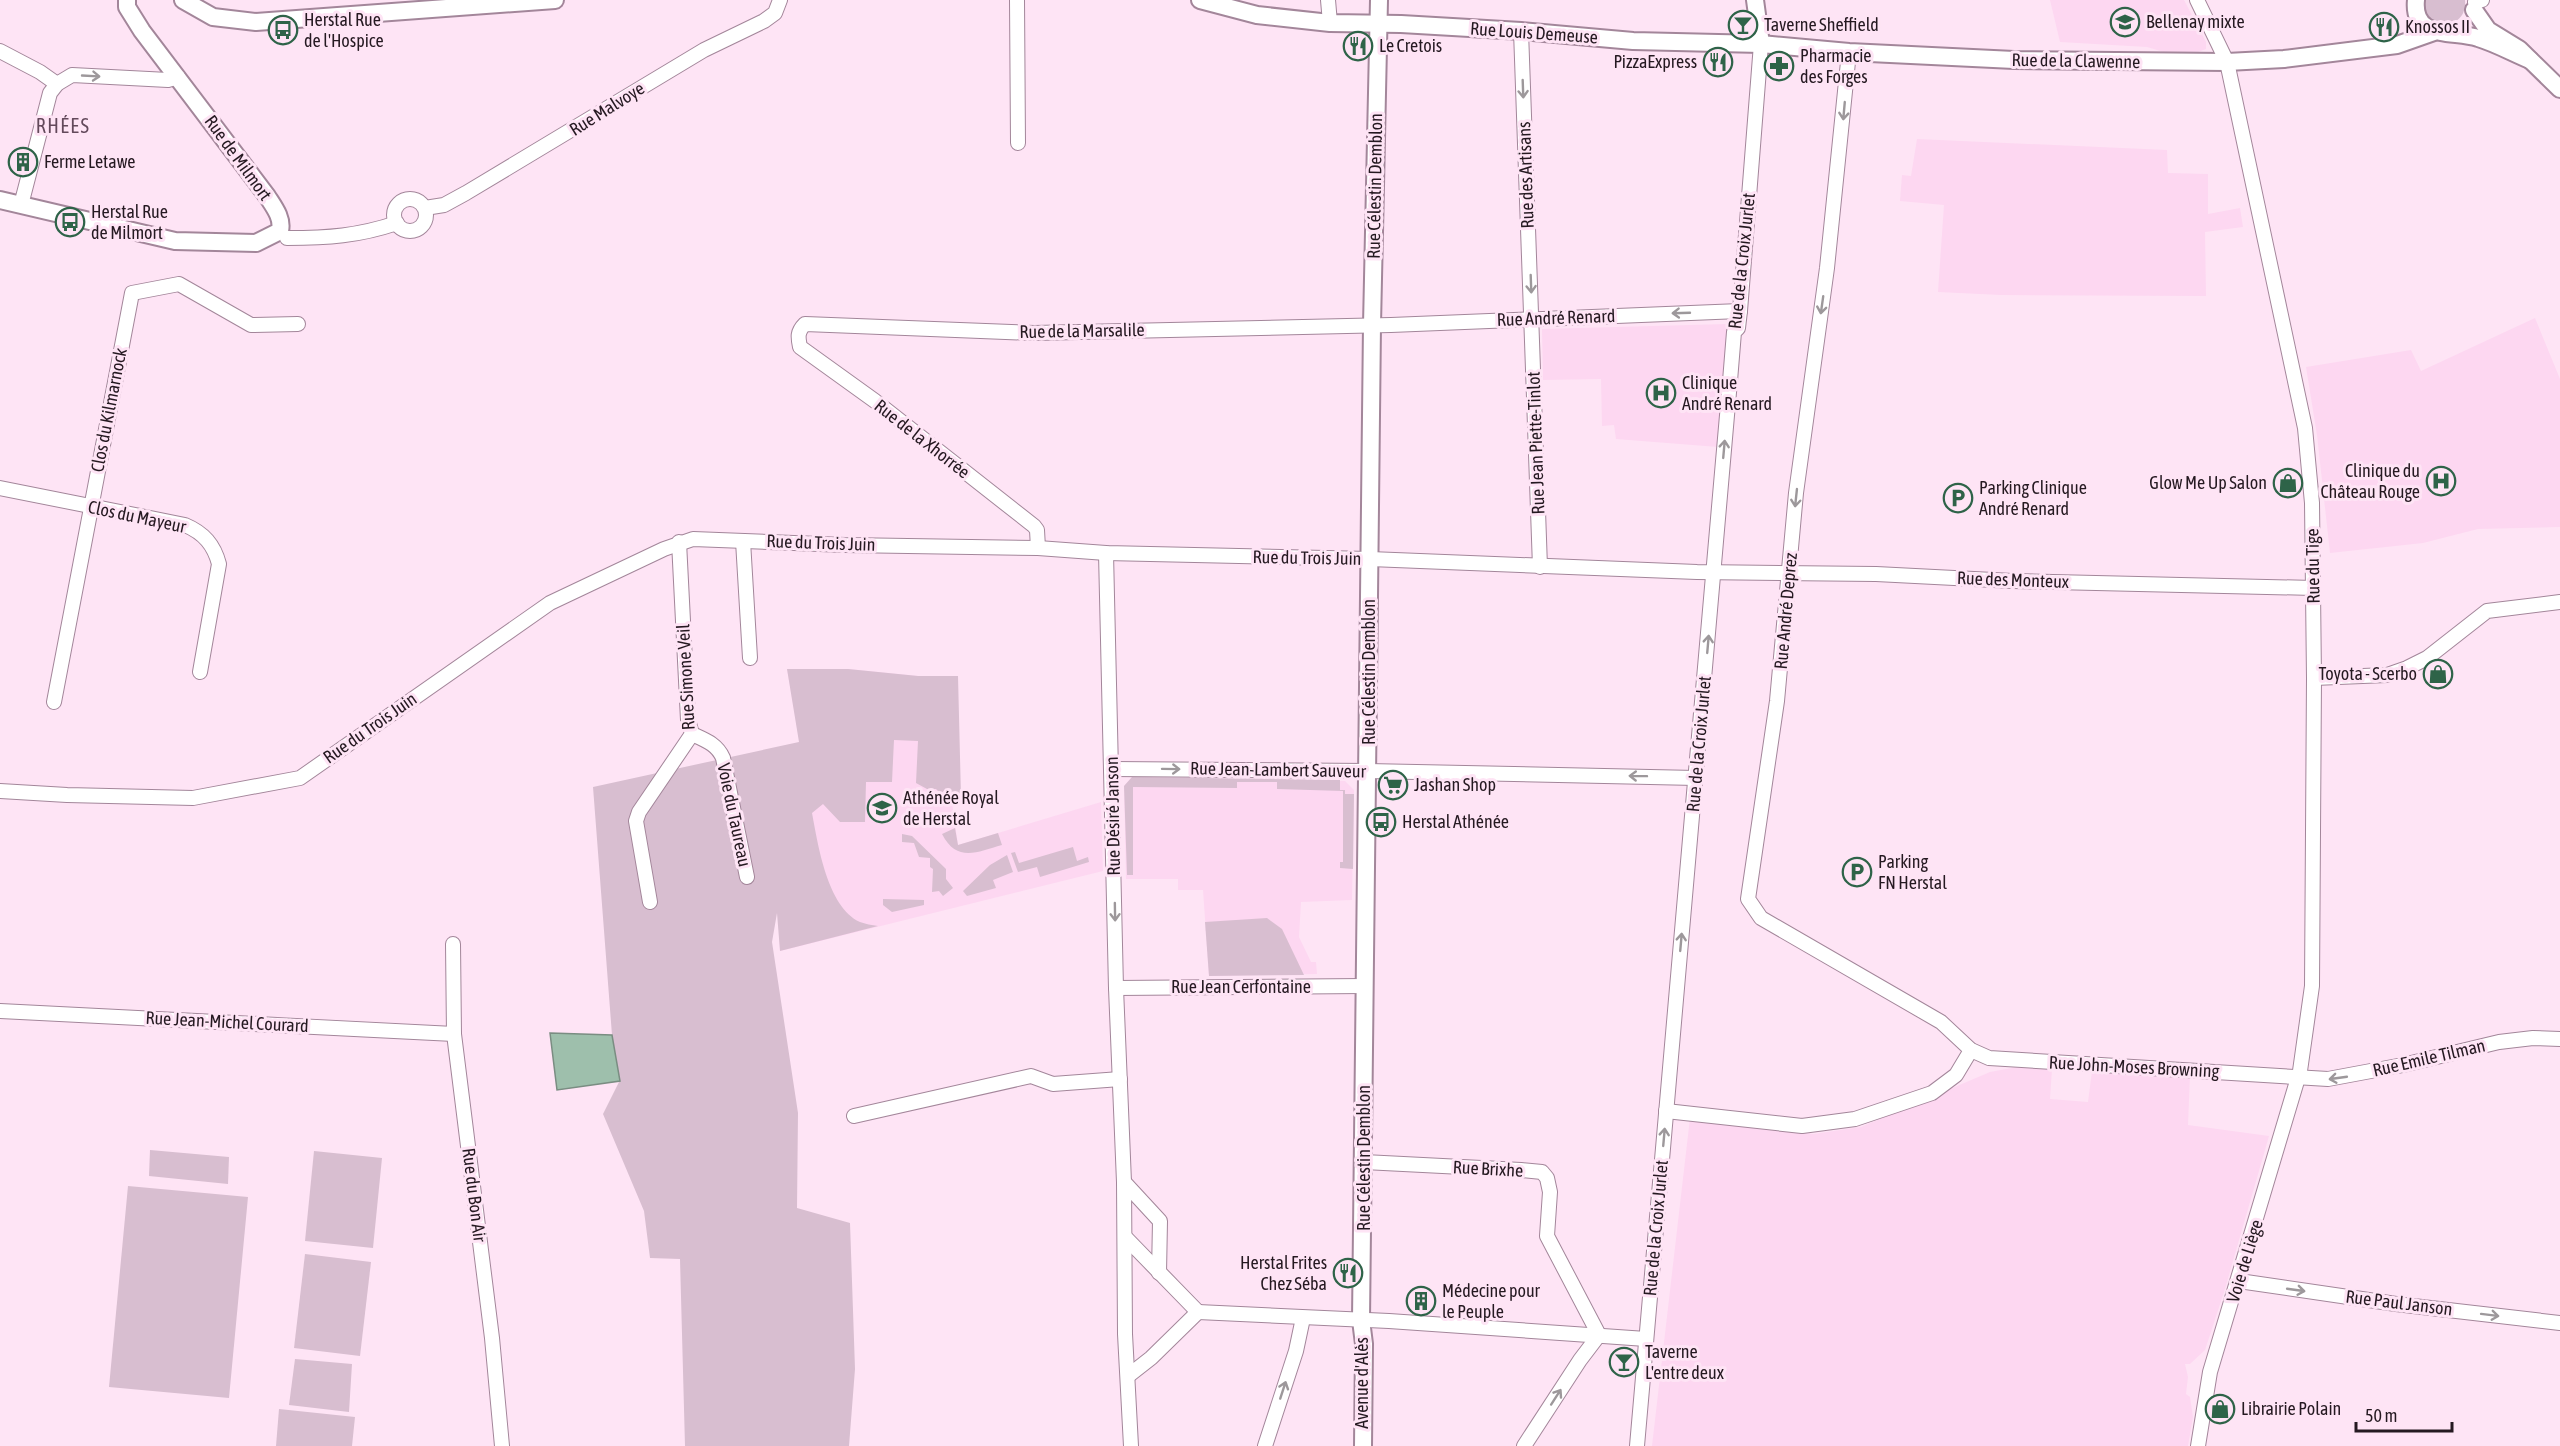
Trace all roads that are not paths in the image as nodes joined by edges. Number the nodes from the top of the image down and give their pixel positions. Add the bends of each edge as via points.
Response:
1 (127, 0) edge
2 (183, 0) edge
3 (555, 0) edge
4 (780, 0) edge
5 (1017, 0) edge
6 (1200, 0) edge
7 (1328, 0) edge
8 (1379, 0) edge
9 (1755, 0) edge
10 (2197, 0) edge
11 (2415, 3) edge
12 (2476, 3) edge
13 (1330, 23) junction
14 (1378, 24) junction
15 (1521, 31) junction
16 (2434, 32) junction
17 (2454, 33) junction
18 (1761, 44) junction
19 (2390, 46) junction
20 (0, 51) edge
21 (1849, 52) junction
22 (2530, 60) junction
23 (2227, 62) junction
24 (178, 77) junction
25 (57, 84) junction
26 (2560, 88) edge
27 (1018, 143) dead end
28 (0, 200) edge
29 (21, 205) junction
30 (425, 208) junction
31 (397, 223) junction
32 (287, 238) dead end
33 (1740, 311) junction
34 (1532, 319) junction
35 (298, 324) dead end
36 (1372, 325) junction
37 (797, 335) joint
38 (0, 488) edge
39 (91, 507) junction
40 (743, 541) junction
41 (679, 542) junction
42 (1038, 548) junction
43 (1106, 553) junction
44 (1370, 559) junction
45 (1540, 567) junction
46 (1713, 572) junction
47 (1789, 575) junction
48 (2313, 588) junction
49 (2560, 602) edge
50 (750, 658) dead end
51 (200, 672) dead end
52 (2314, 678) junction
53 (54, 702) dead end
54 (692, 734) junction
55 (1112, 769) junction
56 (1368, 771) junction
57 (1696, 778) junction
58 (0, 791) edge
59 (747, 877) dead end
60 (650, 902) dead end
61 (453, 944) dead end
62 (1365, 986) junction
63 (1116, 988) junction
64 (0, 1011) edge
65 (454, 1034) junction
66 (2560, 1039) edge
67 (1971, 1050) junction
68 (2299, 1077) junction
69 (1120, 1079) junction
70 (1666, 1111) junction
71 (854, 1116) dead end
72 (1364, 1162) junction
73 (1124, 1182) junction
74 (1125, 1237) junction
75 (1159, 1273) junction
76 (2238, 1281) junction
77 (1198, 1311) junction
78 (1303, 1318) junction
79 (1361, 1320) junction
80 (2560, 1323) edge
81 (1599, 1335) junction
82 (1646, 1339) junction
83 (1128, 1376) junction
84 (502, 1446) edge
85 (1131, 1446) edge
86 (1265, 1446) edge
87 (1363, 1446) edge
88 (1524, 1446) edge
89 (1637, 1446) edge
90 (2198, 1446) edge

1 - 24 street, Rue de Milmort via 127,7 142,31
2 - 3 street via 213,16 256,22
4 - 30 street, Rue Malvoye via 775,13 764,21 704,50 466,193 444,205
5 - 27 street
6 - 13 street, Rue Louis Demeuse via 1257,15
7 - 13 street
8 - 14 street, Rue Célestin Demblon
9 - 18 street
10 - 23 street, Rue du Tige
11 - 16 street via 2420,21
11 - 19 street via 2406,29
12 - 17 street via 2469,22
12 - 22 street via 2488,30
13 - 14 street, Rue Louis Demeuse
14 - 15 street, Rue Louis Demeuse
14 - 36 street, Rue Célestin Demblon
15 - 18 street, Rue Louis Demeuse via 1633,41
15 -> 34 street, Rue des Artisans
16 - 17 street
16 - 19 street, Rue de la Clawenne
17 - 22 street via 2482,39
18 - 21 street, Rue de la Clawenne
18 - 33 street, Rue de la Croix Jurlet
19 - 23 street, Rue de la Clawenne
20 - 25 street
21 - 23 street, Rue de la Clawenne via 2056,61
21 -> 47 street, Rue André Deprez
22 - 26 street
23 - 48 street, Rue du Tige via 2305,428 2312,503
25 -> 24 street via 72,75 168,80
24 - 29 street, Rue de Milmort via 267,196 279,215 280,231 256,243 175,242
25 - 29 street via 51,93
28 - 29 street, Rue de Milmort
30 - 31 street via 426,219 416,230 404,230
30 - 31 street, Rue Malvoye via 418,200 402,201 395,210
31 - 32 street via 365,233
33 -> 34 street, Rue André Renard
46 -> 33 street, Rue de la Croix Jurlet via 1734,332
34 - 36 street, Rue André Renard
34 - 45 street, Rue Jean Piette-Tinlot
35 - 39 street, Clos du Kilmarnock via 251,325 179,284 132,293
36 - 37 street, Rue de la Marsalile via 1034,333 805,324
36 - 44 street, Rue Célestin Demblon
37 - 42 street, Rue de la Xhorrée via 806,353 875,401 1034,526
38 - 39 street, Clos du Mayeur
39 - 51 street, Clos du Mayeur via 185,525 214,547 219,564
39 - 53 street, Clos du Kilmarnock
40 - 41 street, Rue du Trois Juin
40 - 42 street, Rue du Trois Juin
40 - 50 street
41 - 54 street, Rue Simone Veil via 688,720
41 - 58 street, Rue du Trois Juin via 550,603 300,778 193,798
42 - 43 street, Rue du Trois Juin
43 - 44 street, Rue du Trois Juin
43 - 55 street, Rue Désiré Janson
44 - 45 street, Rue du Trois Juin
44 - 56 street, Rue Célestin Demblon
45 - 46 street, Rue du Trois Juin
46 - 47 street, Rue des Monteux
57 -> 46 street, Rue de la Croix Jurlet
47 - 48 street, Rue des Monteux via 1876,574
47 - 67 street, Rue André Deprez via 1777,701 1748,899 1761,918 1941,1022
48 - 52 street, Rue du Tige
49 - 52 street via 2487,611 2427,658 2387,675
52 - 68 street, Rue du Tige via 2312,986
54 - 59 street, Voie du Taureau via 712,743 723,758
54 - 60 street, Rue Simone Veil via 636,821
55 -> 56 street, Rue Jean-Lambert Sauveur
55 -> 63 street, Rue Désiré Janson
57 -> 56 street, Rue Jean-Lambert Sauveur
56 - 62 street, Rue Célestin Demblon
70 -> 57 street, Rue de la Croix Jurlet
61 - 65 street, Rue du Bon Air
62 - 63 street, Rue Jean Cerfontaine
62 - 72 street, Rue Célestin Demblon
63 - 69 street, Rue Désiré Janson
64 - 65 street, Rue Jean-Michel Courard
65 - 84 street, Rue du Bon Air
66 -> 68 street, Rue Emile Tilman via 2499,1042 2353,1076
67 - 68 street, Rue John-Moses Browning via 1989,1058
67 - 70 street via 1956,1075 1932,1093 1855,1119 1802,1126
68 - 76 street, Voie de Liège
69 - 71 street via 1053,1084 1031,1076
69 - 73 street, Rue Désiré Janson
82 -> 70 street, Rue de la Croix Jurlet
72 - 79 street, Rue Célestin Demblon
72 - 81 street, Rue Brixhe via 1542,1172 1550,1192 1547,1236
73 - 74 street, Rue Désiré Janson
73 - 75 street via 1160,1221
74 - 75 street
74 - 83 street, Rue Désiré Janson
75 - 77 street
76 -> 80 street, Rue Paul Janson
76 - 90 street, Voie de Liège via 2211,1372
77 - 78 street
77 - 83 street
78 - 79 street
86 -> 78 street
79 - 81 street
79 - 87 street, Avenue d'Alès
81 - 82 street
88 -> 81 street
82 - 89 street, Rue de la Croix Jurlet
83 - 85 street, Rue Désiré Janson

